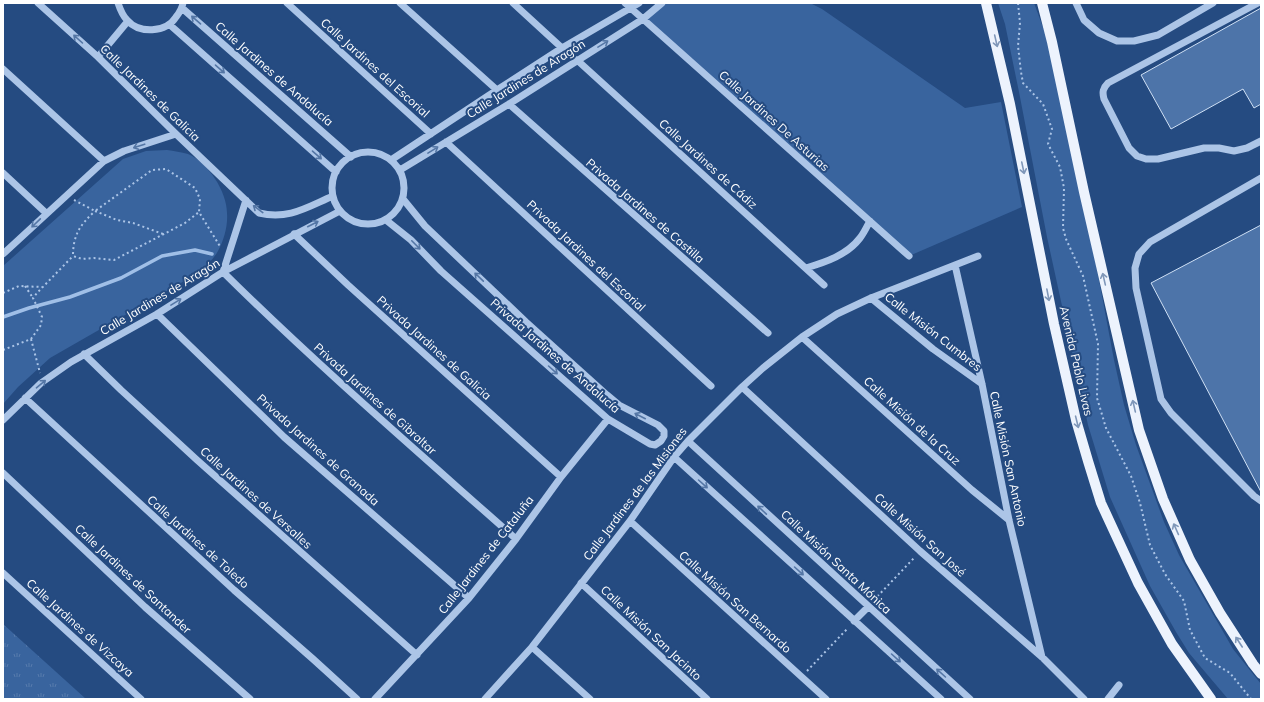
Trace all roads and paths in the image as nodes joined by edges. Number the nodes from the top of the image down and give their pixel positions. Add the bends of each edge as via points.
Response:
1 (38, 3) edge
2 (118, 3) edge
3 (287, 3) edge
4 (400, 3) edge
5 (513, 3) edge
6 (624, 3) edge
7 (639, 3) edge
8 (662, 3) edge
9 (986, 3) edge
10 (1018, 3) edge
11 (1042, 3) edge
12 (1076, 3) edge
13 (1213, 3) edge
14 (1258, 3) edge
15 (183, 6) edge
16 (631, 9) junction
17 (643, 19) junction
18 (128, 21) junction
19 (170, 25) junction
20 (562, 48) junction
21 (98, 57) junction
22 (577, 60) junction
23 (3, 69) edge
24 (497, 90) junction
25 (508, 104) junction
26 (176, 134) junction
27 (431, 134) junction
28 (1261, 141) edge
29 (446, 142) junction
30 (351, 157) junction
31 (391, 160) junction
32 (104, 161) junction
33 (400, 170) junction
34 (336, 172) junction
35 (3, 173) edge
36 (1261, 178) edge
37 (66, 195) junction
38 (333, 196) junction
39 (403, 199) junction
40 (246, 200) junction
41 (95, 211) junction
42 (340, 211) junction
43 (199, 212) junction
44 (46, 213) junction
45 (386, 220) junction
46 (870, 221) junction
47 (163, 234) junction
48 (294, 234) junction
49 (3, 254) edge
50 (73, 256) junction
51 (909, 256) dead end
52 (978, 256) dead end
53 (228, 259) junction
54 (955, 266) junction
55 (806, 268) junction
56 (223, 272) junction
57 (824, 285) dead end
58 (25, 286) junction
59 (43, 287) junction
60 (3, 293) edge
61 (34, 298) junction
62 (872, 298) junction
63 (157, 314) junction
64 (768, 333) dead end
65 (802, 337) junction
66 (31, 339) junction
67 (3, 350) edge
68 (84, 354) junction
69 (43, 382) junction
70 (982, 384) junction
71 (711, 386) dead end
72 (742, 387) junction
73 (25, 398) junction
74 (608, 419) junction
75 (3, 420) edge
76 (688, 441) junction
77 (674, 457) junction
78 (3, 473) edge
79 (561, 477) junction
80 (1261, 501) edge
81 (1009, 520) junction
82 (630, 521) junction
83 (516, 539) junction
84 (920, 551) junction
85 (3, 573) edge
86 (581, 583) junction
87 (469, 598) junction
88 (868, 607) junction
89 (854, 621) junction
90 (532, 646) junction
91 (417, 655) junction
92 (1042, 657) junction
93 (1261, 674) edge
94 (802, 677) junction
95 (1120, 685) dead end
96 (1210, 696) edge
97 (141, 699) edge
98 (250, 699) edge
99 (357, 699) edge
100 (375, 699) edge
101 (485, 699) edge
102 (590, 699) edge
103 (707, 699) edge
104 (826, 699) edge
105 (941, 699) edge
106 (970, 699) edge
107 (1084, 699) edge
108 (1108, 699) edge
109 (1251, 699) edge

21 -> 1 street, Calle Jardines de Galicia
2 - 18 street
3 - 27 street, Calle Jardines del Escorial
4 - 24 street
5 - 20 street
6 - 16 street, Calle Jardines De Asturias
7 - 16 street, Calle Jardines de Aragón
8 - 17 street, Calle Jardines de Aragón
9 -> 96 main road, Avenida Pablo Livas via 1010,104 1076,420 1101,502 1138,583 1172,644
10 - 109 path via 1021,72 1024,83 1043,104 1052,129 1048,144 1060,167 1064,188 1063,228 1083,276 1098,344 1097,398 1106,428 1131,476 1150,545 1165,574 1184,601 1190,630 1205,658 1230,673
93 -> 11 main road via 1220,613 1190,560 1162,499 1139,430
12 - 13 street via 1084,20 1099,33 1117,41 1134,41 1158,35
14 - 28 street via 1108,83 1102,93 1129,148 1137,156 1146,159 1158,159 1204,148 1247,148
15 - 19 street
30 -> 15 street, Calle Jardines de Andalucía
16 - 17 street, Calle Jardines De Asturias
16 - 20 street, Calle Jardines de Aragón
22 -> 17 street, Calle Jardines de Aragón
17 - 46 street, Calle Jardines De Asturias
18 - 19 street via 148,30
18 - 21 street
19 -> 34 street
20 - 24 street, Calle Jardines de Aragón
21 - 26 street, Calle Jardines de Galicia
22 - 25 street, Calle Jardines de Aragón
22 - 55 street, Calle Jardines de Cádiz
23 - 32 street
24 - 27 street, Calle Jardines de Aragón
25 - 29 street, Calle Jardines de Aragón
25 - 64 street, Privada Jardines de Castilla
26 -> 32 street via 124,151
26 - 40 street, Calle Jardines de Galicia
27 - 31 street, Calle Jardines de Aragón
33 -> 29 street, Calle Jardines de Aragón
29 - 71 street, Privada Jardines del Escorial
30 - 31 street via 373,153
30 - 34 street
31 - 33 street
32 - 37 street
33 - 39 street via 404,184
34 - 38 street
35 - 44 street
36 - 80 street via 1150,242 1139,254 1135,268 1136,288 1161,399 1185,428
37 - 41 path
37 - 44 street
38 -> 40 street, Calle Jardines de Galicia via 283,215 260,212
38 - 42 street
39 - 45 street via 396,212
74 -> 39 street, Privada Jardines de Andalucía via 650,444 658,444 664,436 664,431 658,425 620,405 607,395 526,322 425,226
40 - 53 street
41 - 43 path via 152,170 166,169 195,188 200,199
41 - 47 path
41 - 50 path via 81,224 73,246
42 - 45 street via 361,224 374,224
48 -> 42 street, Calle Jardines de Aragón
43 - 47 path via 185,223
43 - 53 path
44 -> 49 street
45 -> 74 street, Privada Jardines de Andalucía
46 - 51 street, Calle Jardines De Asturias
46 - 55 street via 860,238 845,252 831,260
47 - 50 path via 114,260 82,259
48 - 56 street, Calle Jardines de Aragón
48 - 79 street, Privada Jardines de Galicia
50 - 59 path
52 - 54 street, Calle Jardines de las Misiones
53 - 56 street
54 - 62 street, Calle Jardines de las Misiones
54 - 70 street, Calle Misión San Antonio
55 - 57 street, Calle Jardines de Cádiz
63 -> 56 street, Calle Jardines de Aragón
56 - 83 street, Privada Jardines de Gibraltar via 342,385
58 - 59 path
58 - 60 path
58 - 61 path
59 - 61 path
61 - 66 path via 42,317 41,325
62 - 65 street, Calle Jardines de las Misiones via 837,314
62 - 70 street, Calle Misión Cumbres
63 - 68 street, Calle Jardines de Aragón
63 - 87 street, Privada Jardines de Granada via 284,437
65 - 72 street, Calle Jardines de las Misiones
65 - 81 street, Calle Misión de la Cruz via 972,490
66 - 67 path
66 - 69 path
68 - 69 street, Calle Jardines de Aragón
68 - 91 street, Calle Jardines de Versalles via 197,460
73 -> 69 street, Calle Jardines de Aragón
70 - 81 street, Calle Misión San Antonio
72 - 76 street, Calle Jardines de las Misiones
72 - 84 street, Calle Misión San José
73 - 75 street, Calle Jardines de Aragón
73 - 99 street, Calle Jardines de Toledo
74 - 79 street, Calle Jardines de Cataluña
76 - 77 street, Calle Jardines de las Misiones
88 -> 76 street, Calle Misión Santa Mónica
77 - 82 street, Calle Jardines de las Misiones
77 -> 89 street
78 - 98 street, Calle Jardines de Santander via 145,607
79 - 83 street, Calle Jardines de Cataluña
81 - 92 street, Calle Misión San Antonio
82 - 86 street, Calle Jardines de las Misiones
82 - 94 street, Calle Misión San Bernardo
83 - 87 street, Calle Jardines de Cataluña
84 - 88 path
84 - 92 street, Calle Misión San José
85 - 97 street, Calle Jardines de Vizcaya
86 - 90 street, Calle Jardines de las Misiones
86 - 103 street, Calle Misión San Jacinto
87 - 91 street, Calle Jardines de Cataluña
88 - 89 street
106 -> 88 street, Calle Misión Santa Mónica
89 - 94 path
89 -> 105 street
90 - 101 street, Calle Jardines de las Misiones
90 - 102 street
91 - 100 street, Calle Jardines de Cataluña
92 - 107 street, Calle Misión San José
94 - 104 street, Calle Misión San Bernardo
95 - 108 street

